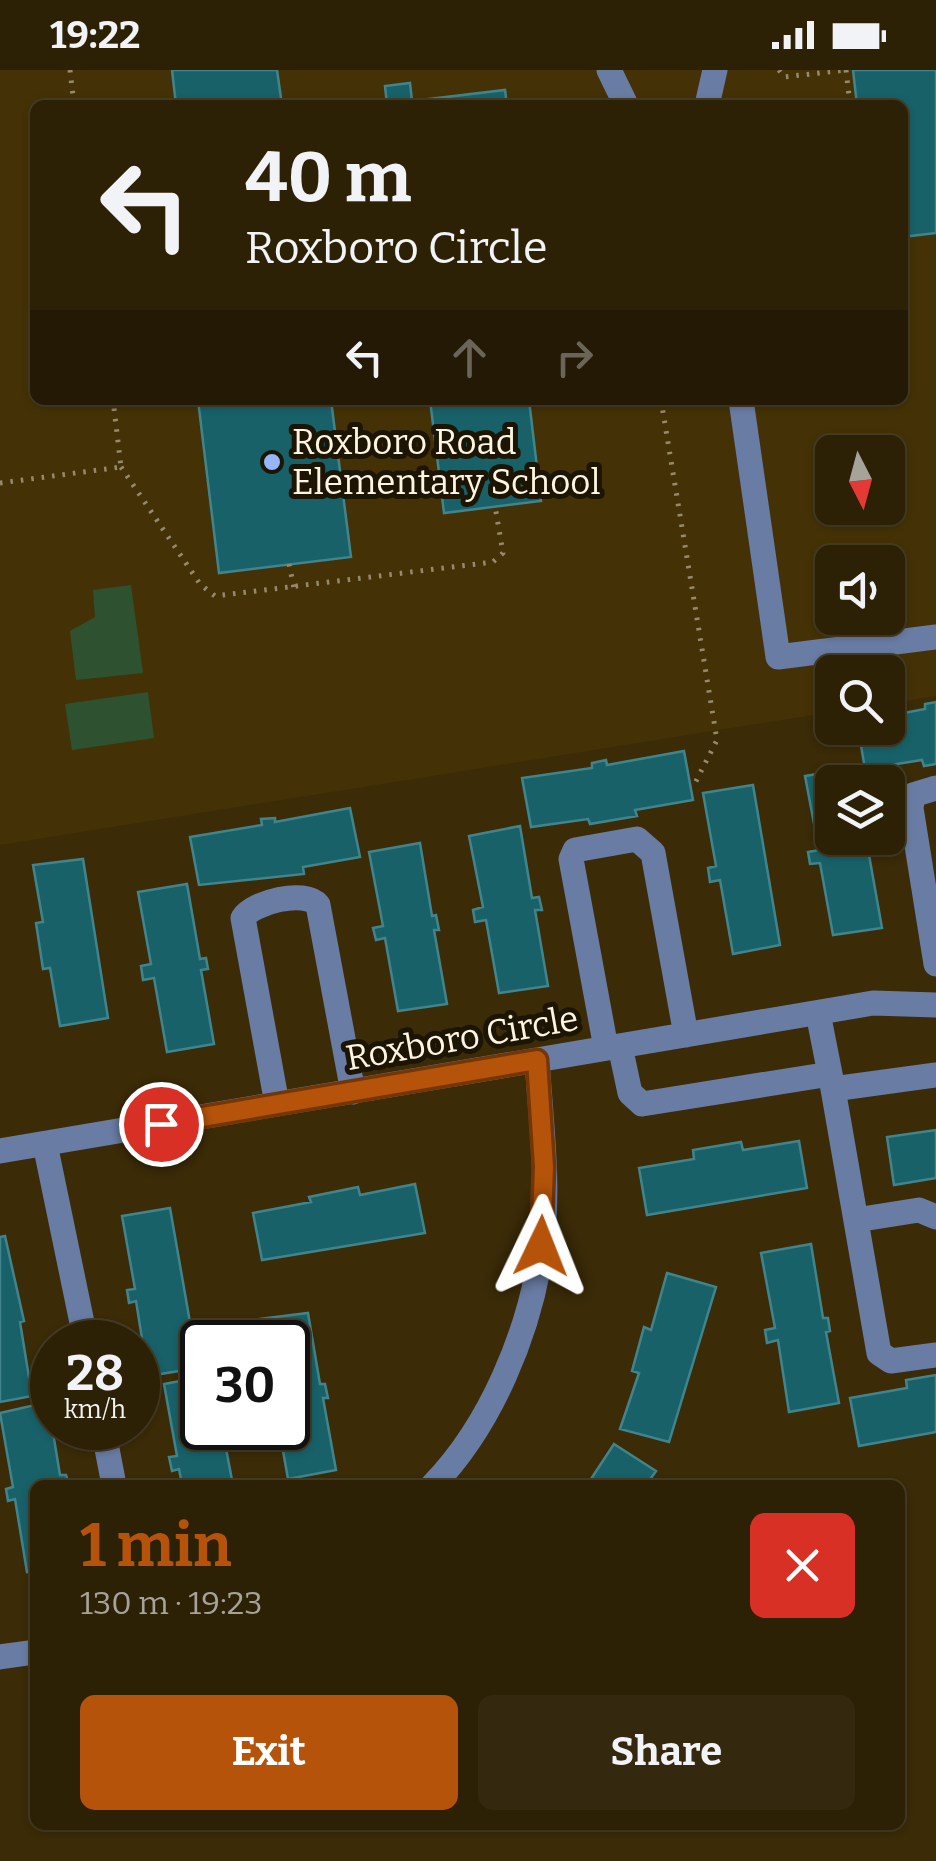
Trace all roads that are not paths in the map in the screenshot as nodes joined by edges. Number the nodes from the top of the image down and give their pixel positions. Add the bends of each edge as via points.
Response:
1 (609, 70) edge
2 (716, 70) edge
3 (624, 100) edge
4 (708, 100) edge
5 (742, 405) edge
6 (936, 638) edge
7 (936, 788) edge
8 (936, 964) edge
9 (936, 1004) edge
10 (818, 1013) junction
11 (686, 1035) junction
12 (613, 1047) junction
13 (537, 1060) junction
14 (936, 1074) edge
15 (832, 1082) junction
16 (353, 1092) junction
17 (277, 1104) junction
18 (45, 1144) junction
19 (0, 1150) edge
20 (936, 1217) edge
21 (856, 1220) junction
22 (81, 1320) edge
23 (936, 1355) edge
24 (107, 1450) edge
25 (113, 1480) edge
26 (437, 1480) edge
27 (30, 1653) edge
28 (0, 1658) edge

1 - 3 street
2 - 4 street
5 - 6 street via 778,657
7 - 8 street via 914,795 912,808
9 - 10 street, Roxboro Circle via 874,1003
10 - 11 street, Roxboro Circle
10 - 15 street
11 - 12 street, Roxboro Circle
11 - 12 street via 652,853 637,839 575,850 571,859
12 - 13 street, Roxboro Circle
12 - 15 street via 630,1094 642,1104
13 - 16 street, Roxboro Circle
13 - 26 street via 541,1250 526,1318 490,1406
14 - 15 street
15 - 21 street
16 - 17 street, Roxboro Circle
16 - 17 street via 318,905 304,897 256,906 243,918
17 - 18 street, Roxboro Circle
18 - 19 street, Roxboro Circle
18 - 22 street
20 - 21 street via 919,1210
21 - 23 street via 879,1353 890,1361
24 - 25 street
27 - 28 street

